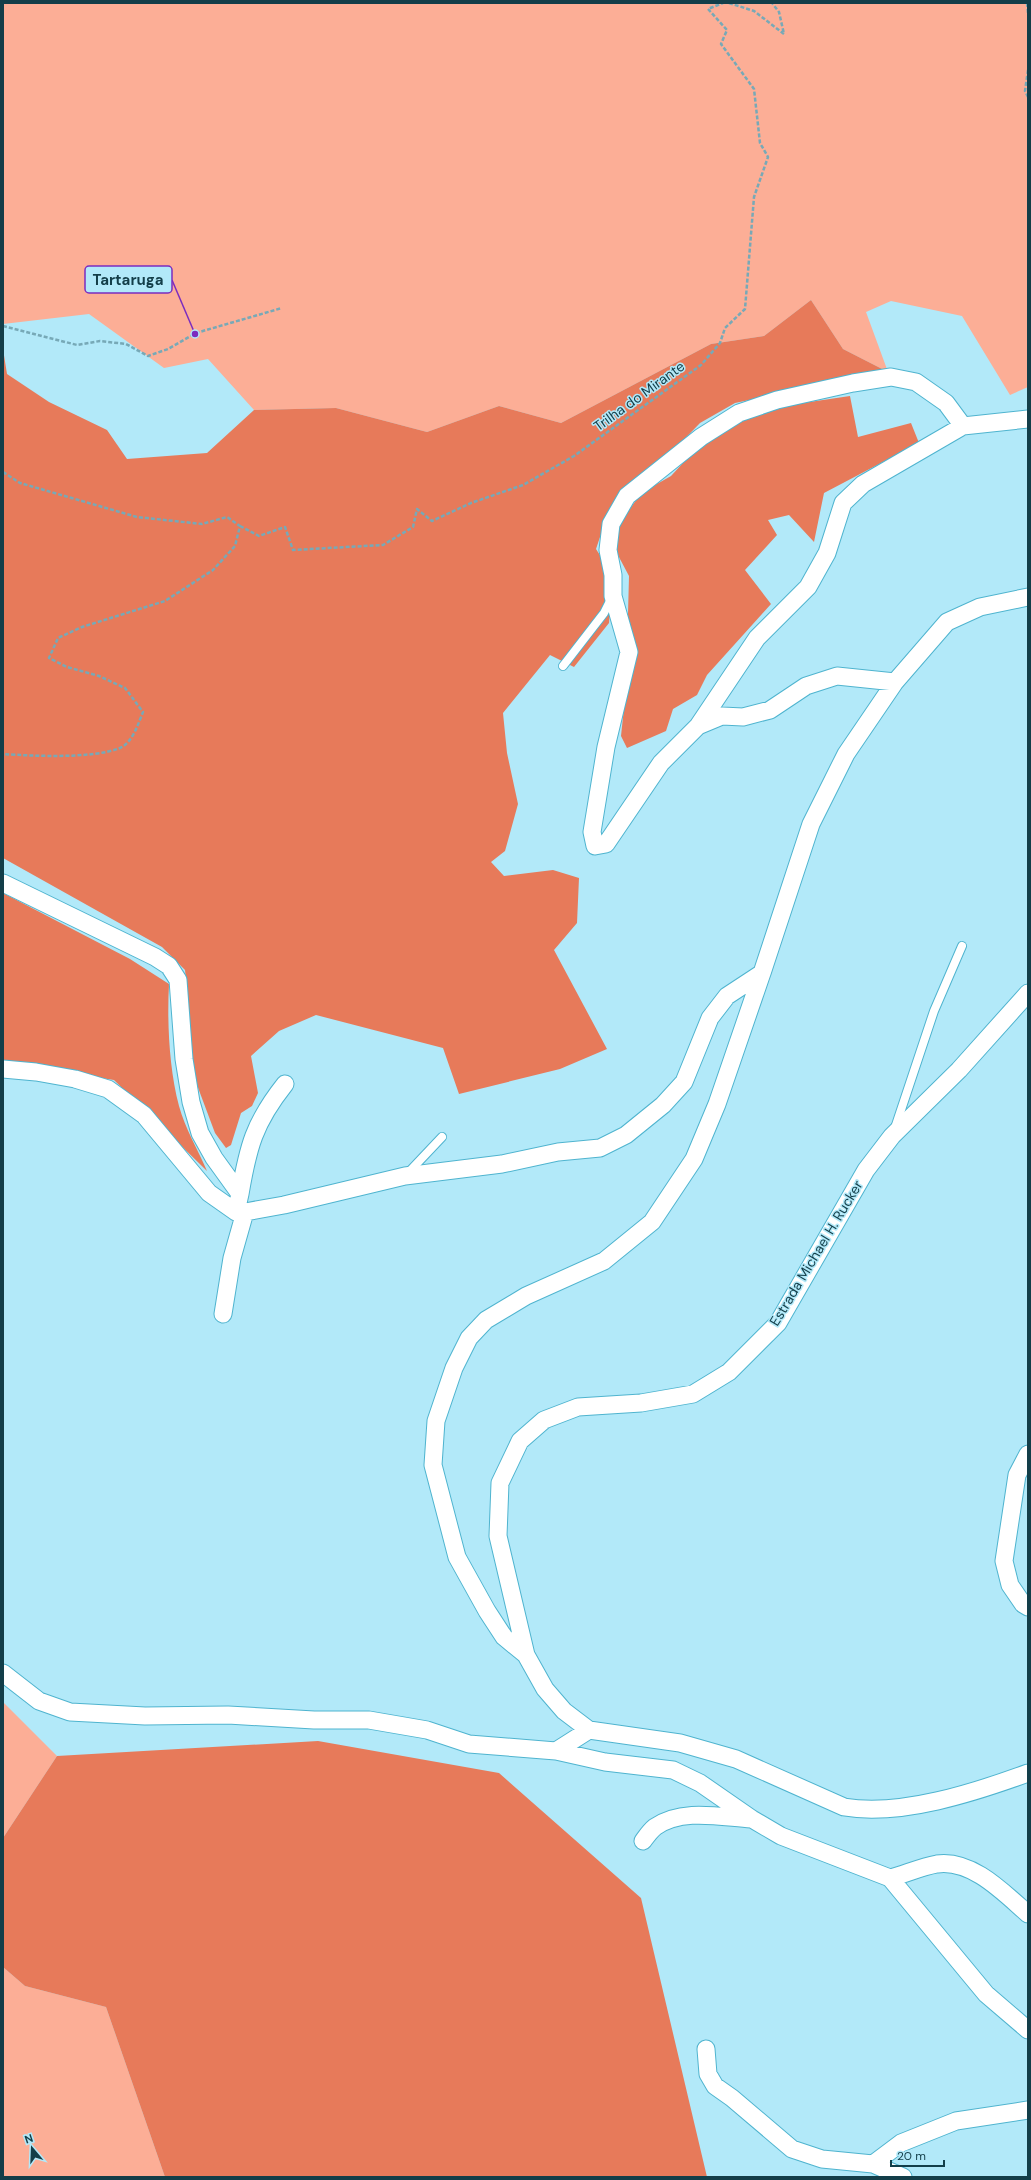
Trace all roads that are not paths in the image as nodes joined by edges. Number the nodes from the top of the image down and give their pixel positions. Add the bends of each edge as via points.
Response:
1 (1028, 419) edge
2 (963, 426) junction
3 (613, 596) junction
4 (1028, 597) edge
5 (564, 666) dead end
6 (895, 682) junction
7 (698, 726) junction
8 (3, 883) edge
9 (962, 946) dead end
10 (762, 973) junction
11 (1028, 993) edge
12 (3, 1069) edge
13 (285, 1084) dead end
14 (892, 1136) junction
15 (442, 1137) dead end
16 (405, 1176) junction
17 (240, 1194) junction
18 (240, 1212) junction
19 (223, 1314) dead end
20 (1028, 1454) edge
21 (1028, 1607) edge
22 (526, 1655) junction
23 (3, 1673) edge
24 (589, 1730) junction
25 (556, 1751) junction
26 (1028, 1772) edge
27 (752, 1819) junction
28 (643, 1842) dead end
29 (890, 1878) junction
30 (1028, 1914) edge
31 (1028, 2030) edge
32 (706, 2049) dead end
33 (1028, 2110) edge
34 (873, 2164) junction
35 (903, 2177) edge

1 - 2 street
2 - 3 street via 946,403 916,382 891,378 853,383 777,400 739,413 701,436 627,496 612,524 608,550 613,574
2 - 7 street via 863,484 843,503 827,553 808,587 757,638
3 - 5 lane via 604,613
3 - 7 street via 629,652 604,754 592,832 595,846 606,844 661,763
4 - 6 street via 980,607 947,622
6 - 7 street via 837,676 806,686 770,710 742,716 722,716
6 - 10 street via 846,754 811,824
8 - 17 street via 169,966 178,980 184,1059 191,1102 200,1133 220,1169
9 - 14 lane via 934,1011
10 - 16 street via 727,996 710,1018 684,1082 663,1105 626,1135 600,1148 558,1152 502,1164
10 - 22 street via 717,1104 694,1160 652,1222 604,1261 526,1296 486,1320 469,1338 452,1374 436,1421 433,1465 457,1557 504,1637
11 - 14 street, Estrada Michael H. Rucker via 959,1070
12 - 18 street via 36,1072 108,1089 144,1115 209,1193
13 - 17 street via 268,1105 256,1127 244,1168
14 - 22 street, Estrada Michael H. Rucker via 866,1170 778,1323 729,1372 693,1394 641,1403 578,1406 544,1420 520,1441 500,1483 498,1536
15 - 16 lane
16 - 18 street via 284,1205
17 - 18 street
18 - 19 street
20 - 21 street via 1017,1475 1004,1561 1010,1585
22 - 24 street, Estrada Michael H. Rucker via 545,1689 564,1711
23 - 25 street via 39,1701 70,1712 369,1720 427,1730 468,1744
24 - 25 street
24 - 26 street, Estrada Michael H. Rucker via 680,1743 736,1759 844,1807 860,1810 929,1802 994,1785
25 - 27 street via 605,1762 672,1770 700,1783
27 - 28 street via 694,1815 672,1819 654,1828
27 - 29 street via 781,1836
29 - 30 street via 937,1864 956,1865 981,1876
29 - 31 street via 986,1994
32 - 34 street via 708,2074 715,2086 792,2149 822,2159
33 - 34 street via 956,2121 901,2143
34 - 35 street

